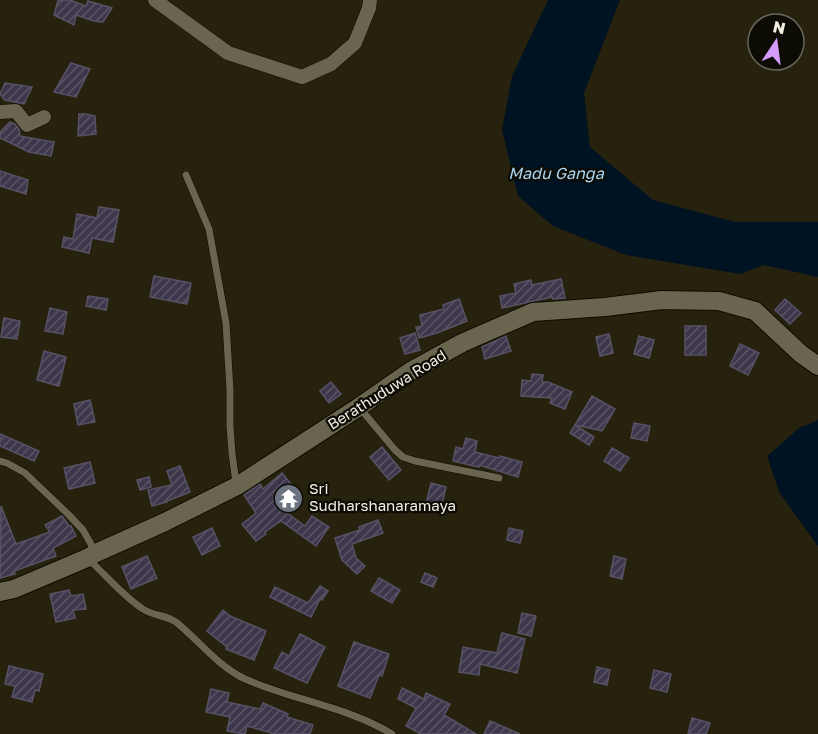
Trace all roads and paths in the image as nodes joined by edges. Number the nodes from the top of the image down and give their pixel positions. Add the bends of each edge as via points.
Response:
1 (155, 0) edge
2 (370, 0) edge
3 (0, 112) edge
4 (44, 117) dead end
5 (186, 175) dead end
6 (818, 366) edge
7 (359, 407) junction
8 (0, 461) edge
9 (499, 477) dead end
10 (237, 486) junction
11 (91, 555) junction
12 (0, 592) edge
13 (392, 734) edge

1 - 2 street via 228,53 302,77 332,64 356,43
3 - 4 street via 16,111 27,125
5 - 10 lane via 209,229 226,323
6 - 7 street, Berathuduwa Road via 755,311 719,301 662,300 533,312 462,343
7 - 9 lane via 403,457
7 - 10 street, Berathuduwa Road
8 - 11 lane via 25,473 69,515 83,530
10 - 11 street, Berathuduwa Road
11 - 12 street, Berathuduwa Road
11 - 13 lane via 145,611 171,618 243,678 356,716

